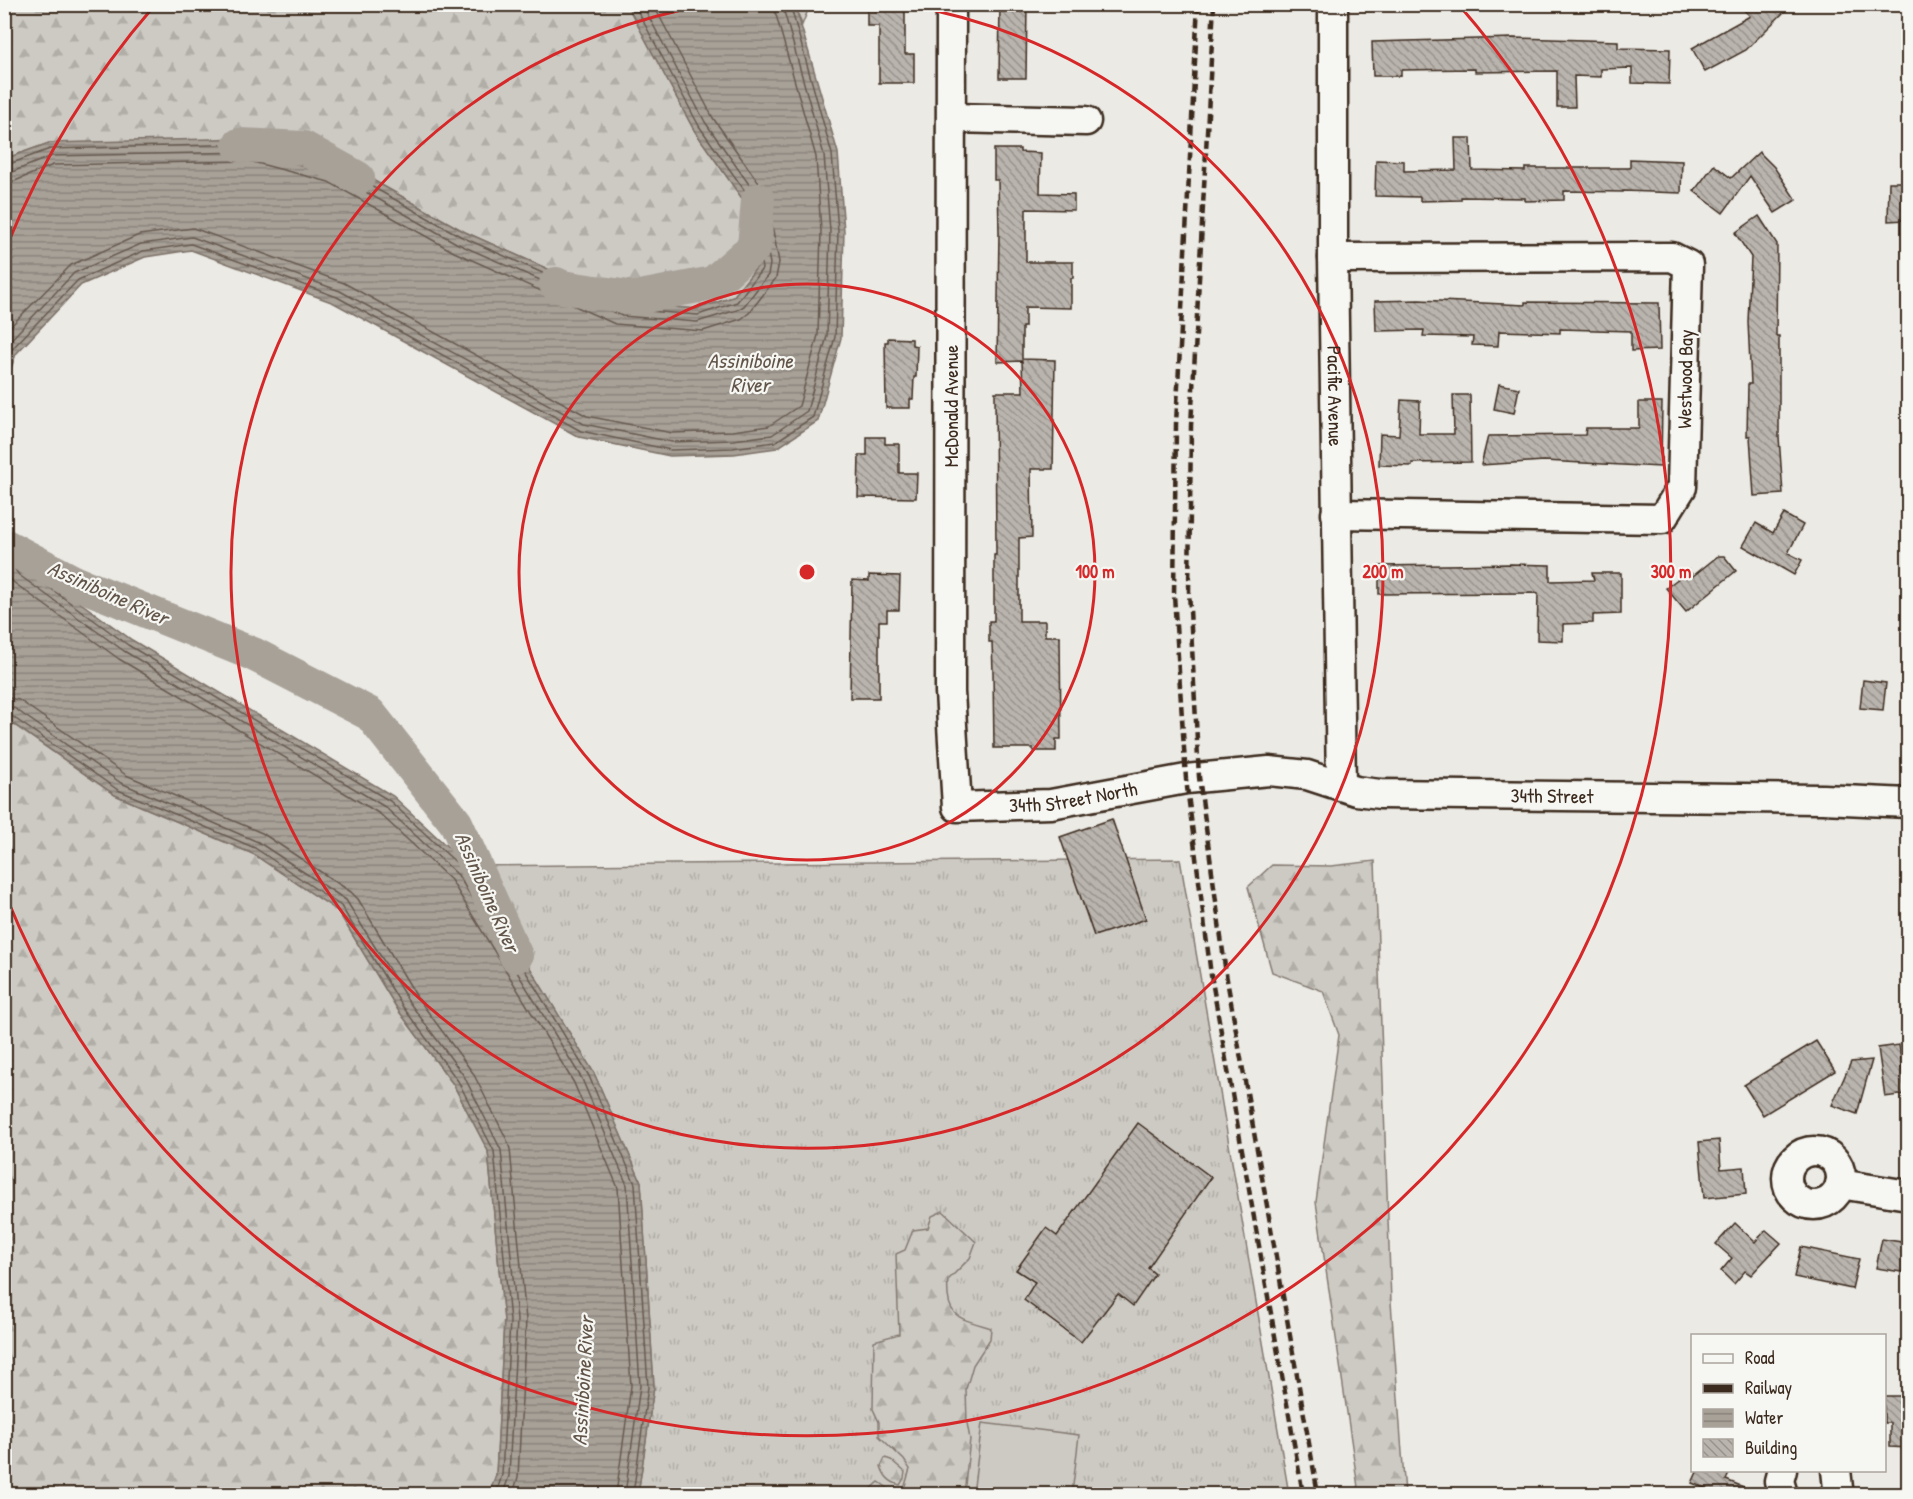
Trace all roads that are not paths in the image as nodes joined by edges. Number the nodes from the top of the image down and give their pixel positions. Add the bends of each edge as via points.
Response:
1 (951, 4) edge
2 (1333, 4) edge
3 (952, 118) junction
4 (1086, 121) dead end
5 (1333, 258) junction
6 (1336, 514) junction
7 (1193, 778) joint
8 (1341, 786) junction
9 (1908, 803) edge
10 (957, 807) joint
11 (1840, 1184) dead end
12 (1908, 1195) edge
13 (1781, 1472) edge
14 (1836, 1472) edge
15 (1783, 1494) edge
16 (1835, 1494) edge

1 - 3 street, McDonald Avenue
2 - 5 street, Pacific Avenue
3 - 4 street
3 - 10 street, McDonald Avenue via 950,692
5 - 6 street, Pacific Avenue
5 - 6 street, Westwood Bay via 1672,258 1688,265 1682,487 1662,519
6 - 8 street, Pacific Avenue
7 - 8 street, 34th Street via 1292,772
7 - 10 street, 34th Street North via 1051,804
8 - 9 street, 34th Street via 1380,794
11 - 12 street
13 - 15 street via 1779,1481
14 - 16 street

